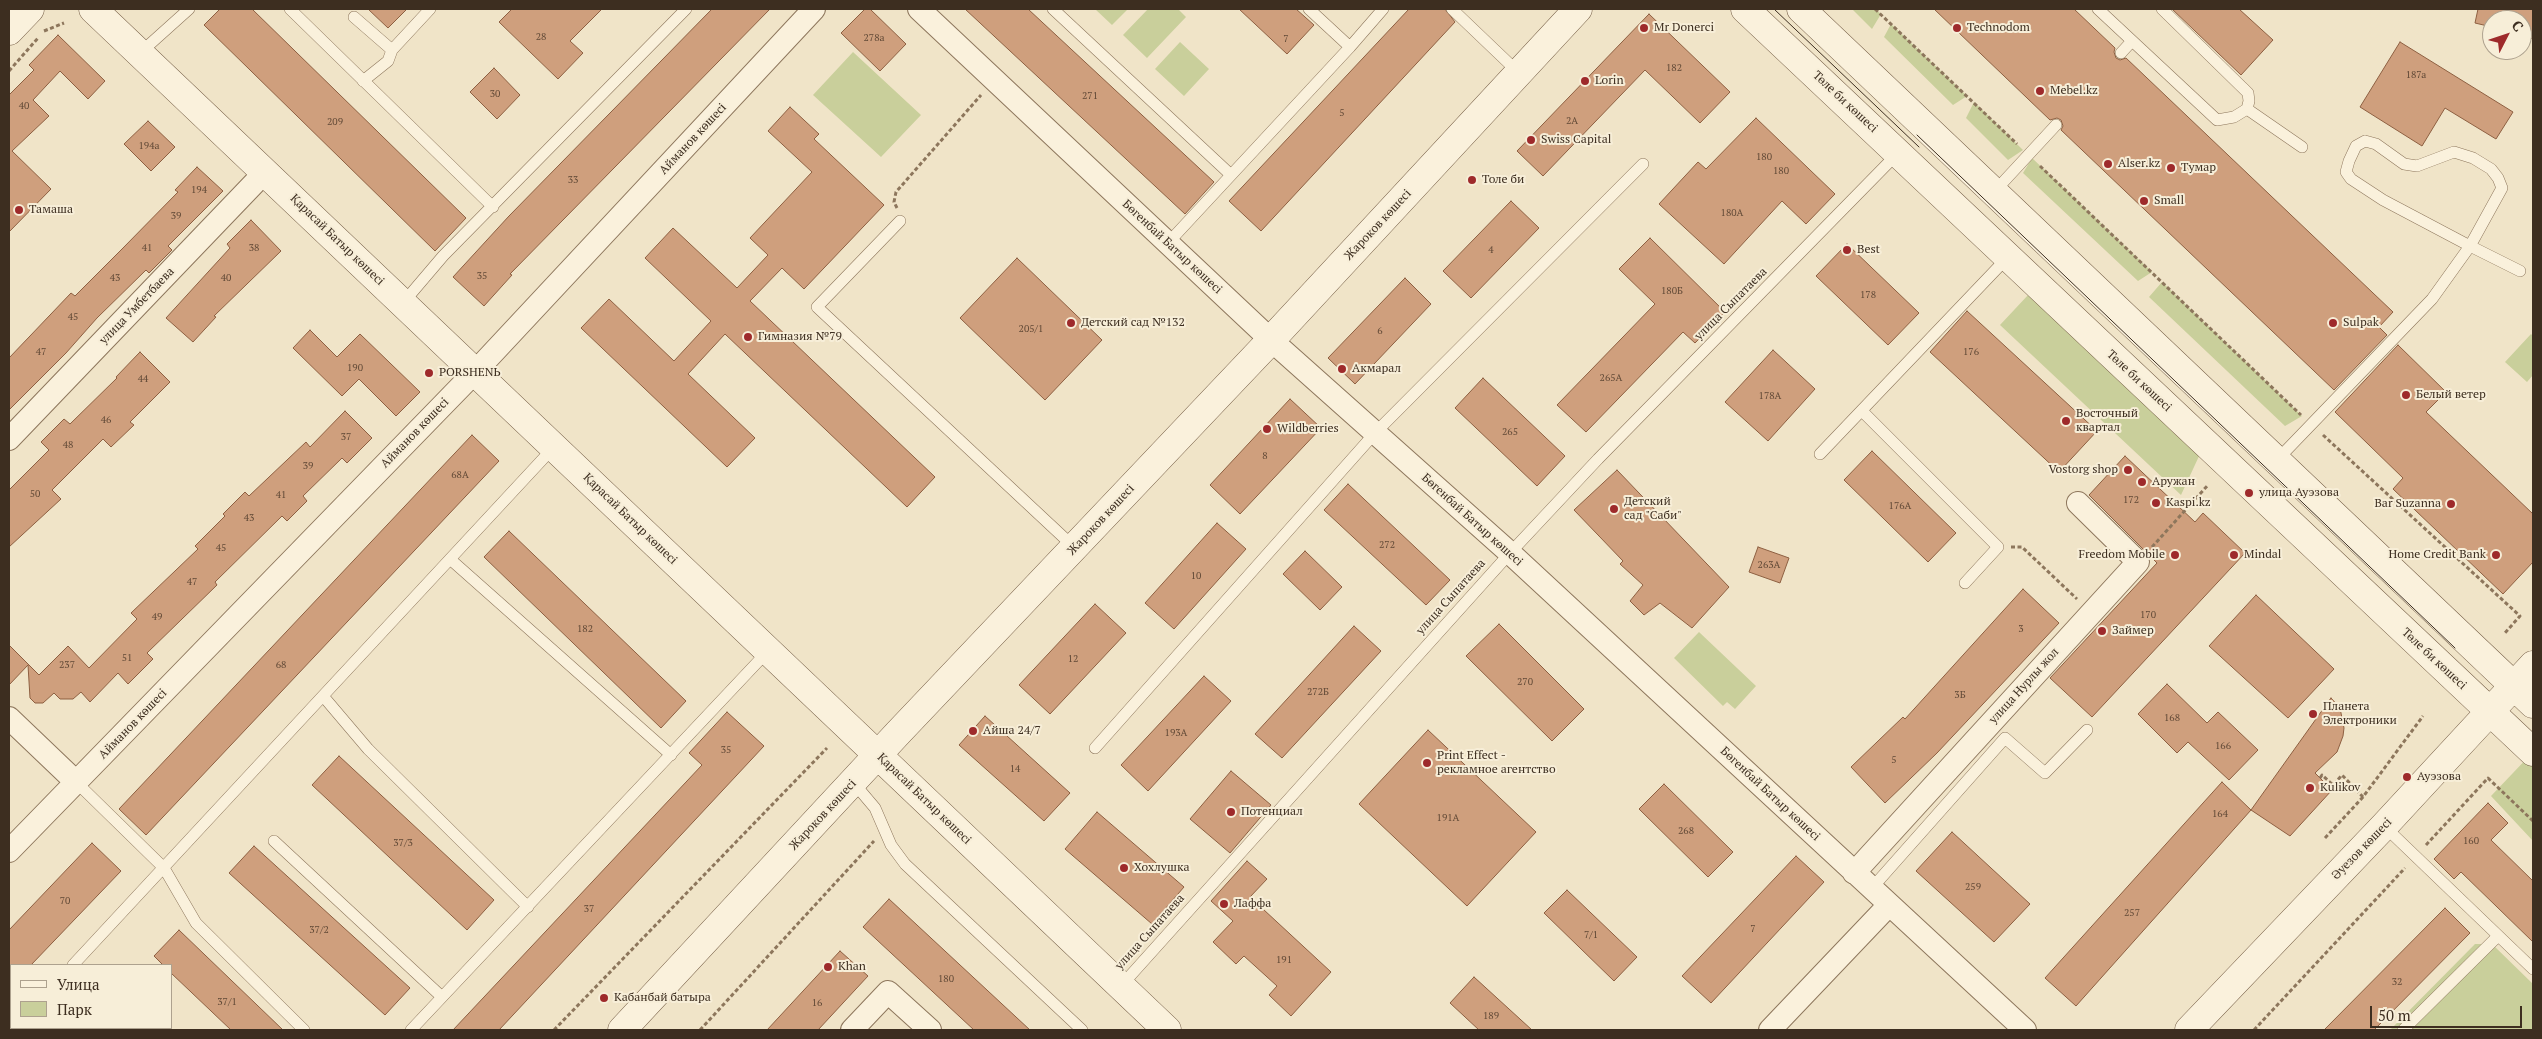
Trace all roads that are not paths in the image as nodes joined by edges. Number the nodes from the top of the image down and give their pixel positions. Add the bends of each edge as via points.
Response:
1 (30, 9) edge
2 (93, 9) edge
3 (189, 9) edge
4 (290, 9) edge
5 (430, 9) edge
6 (686, 9) edge
7 (814, 9) edge
8 (919, 9) edge
9 (1053, 9) edge
10 (1309, 9) edge
11 (1383, 9) edge
12 (1452, 9) edge
13 (1578, 9) edge
14 (1746, 9) edge
15 (1801, 9) edge
16 (2098, 9) edge
17 (2162, 9) edge
18 (354, 17) dead end
19 (9, 31) edge
20 (2132, 41) junction
21 (1350, 47) junction
22 (392, 50) junction
23 (2121, 53) dead end
24 (140, 54) junction
25 (1518, 73) junction
26 (363, 81) junction
27 (2247, 109) junction
28 (2056, 125) dead end
29 (2302, 147) dead end
30 (1898, 153) junction
31 (1643, 164) dead end
32 (265, 172) junction
33 (1231, 175) junction
34 (1994, 192) junction
35 (493, 207) junction
36 (900, 221) road end
37 (1168, 243) junction
38 (2470, 246) junction
39 (2008, 257) junction
40 (2520, 272) dead end
41 (403, 304) junction
42 (1270, 340) junction
43 (475, 372) junction
44 (1862, 411) junction
45 (1375, 433) junction
46 (9, 440) edge
47 (554, 447) junction
48 (1820, 454) dead end
49 (2276, 461) junction
50 (2078, 503) dead end
51 (1075, 548) junction
52 (1510, 553) junction
53 (450, 559) junction
54 (1964, 583) dead end
55 (768, 651) junction
56 (2533, 665) edge
57 (2524, 695) edge
58 (323, 696) junction
59 (2490, 712) junction
60 (9, 718) edge
61 (2087, 730) dead end
62 (1095, 748) dead end
63 (2533, 752) edge
64 (671, 754) junction
65 (878, 755) junction
66 (76, 782) junction
67 (854, 782) junction
68 (2384, 826) junction
69 (274, 840) dead end
70 (9, 851) edge
71 (164, 868) junction
72 (1854, 873) junction
73 (1872, 888) junction
74 (1889, 904) junction
75 (528, 906) junction
76 (2498, 936) junction
77 (74, 964) edge
78 (2533, 969) edge
79 (1121, 986) junction
80 (442, 997) junction
81 (304, 1030) edge
82 (411, 1030) edge
83 (622, 1030) edge
84 (852, 1030) edge
85 (930, 1030) edge
86 (1082, 1030) edge
87 (1167, 1030) edge
88 (1770, 1030) edge
89 (2025, 1030) edge
90 (2189, 1030) edge
91 (2403, 1030) edge

1 - 19 street
2 - 24 street, Қарасай Батыр көшесі
3 - 24 lane
4 - 26 lane
5 - 22 lane
6 - 35 lane
7 - 43 street, Айманов көшесі
8 - 37 street, Бөгенбай Батыр көшесі
9 - 33 lane
10 - 21 lane
11 - 21 lane
12 - 25 lane
13 - 25 street, Жароков көшесі
14 - 30 street, Төле би көшесі
15 - 34 street
16 - 20 lane
17 - 27 lane via 2248,93
18 - 22 lane
20 - 23 lane
20 - 27 lane via 2217,120 2234,117
21 - 33 lane
22 - 26 lane via 388,61
24 - 32 street, Қарасай Батыр көшесі
25 - 42 street, Жароков көшесі
26 - 35 lane
27 - 29 lane
28 - 34 lane
30 - 39 street, Төле би көшесі
30 - 52 lane, улица Сыпатаева
31 - 45 lane
32 - 41 street, Қарасай Батыр көшесі
32 - 46 street, улица Умбетбаева
33 - 37 lane
34 - 49 street
35 - 41 lane via 443,256
36 - 51 lane via 817,306
37 - 42 street, Бөгенбай Батыр көшесі
38 - 38 lane via 2502,188 2491,169 2454,152 2417,166 2404,164 2376,144 2365,141 2356,146 2346,172 2350,179
38 - 40 lane
38 - 49 lane via 2432,299
39 - 44 lane
39 - 59 street, Төле би көшесі
41 - 43 street, Қарасай Батыр көшесі
42 - 45 street, Бөгенбай Батыр көшесі
42 - 51 street, Жароков көшесі
43 - 47 street, Қарасай Батыр көшесі
43 - 66 street, Айманов көшесі
44 - 48 lane
44 - 54 lane via 1998,547
45 - 52 street, Бөгенбай Батыр көшесі
45 - 62 lane
47 - 53 lane
47 - 55 street, Қарасай Батыр көшесі
49 - 57 street
50 - 72 street, улица Нурлы жол via 2138,562
51 - 65 street, Жароков көшесі
52 - 72 street, Бөгенбай Батыр көшесі
52 - 79 lane, улица Сыпатаева
53 - 58 lane
53 - 64 lane
55 - 64 lane
55 - 65 street, Қарасай Батыр көшесі
56 - 57 street, Әуезов көшесі
57 - 59 street, Әуезов көшесі
58 - 71 lane
58 - 75 lane via 368,749
59 - 63 street, Төле би көшесі
59 - 68 street, Әуезов көшесі
60 - 66 street
61 - 73 lane via 2045,773 2005,738
64 - 75 lane
65 - 67 street, Жароков көшесі
65 - 79 street, Қарасай Батыр көшесі
66 - 70 street, Айманов көшесі
66 - 71 lane
67 - 83 street, Жароков көшесі
67 - 86 lane via 874,808 891,845 906,864
68 - 76 lane
68 - 90 street, Әуезов көшесі
69 - 80 lane
71 - 77 lane
71 - 81 lane via 196,923
72 - 73 street, Бөгенбай Батыр көшесі
73 - 74 street, Бөгенбай Батыр көшесі
74 - 88 street
74 - 89 street, Бөгенбай Батыр көшесі
75 - 80 lane
76 - 78 lane
76 - 91 lane
79 - 87 street, Қарасай Батыр көшесі
80 - 82 lane
84 - 85 street via 888,992

